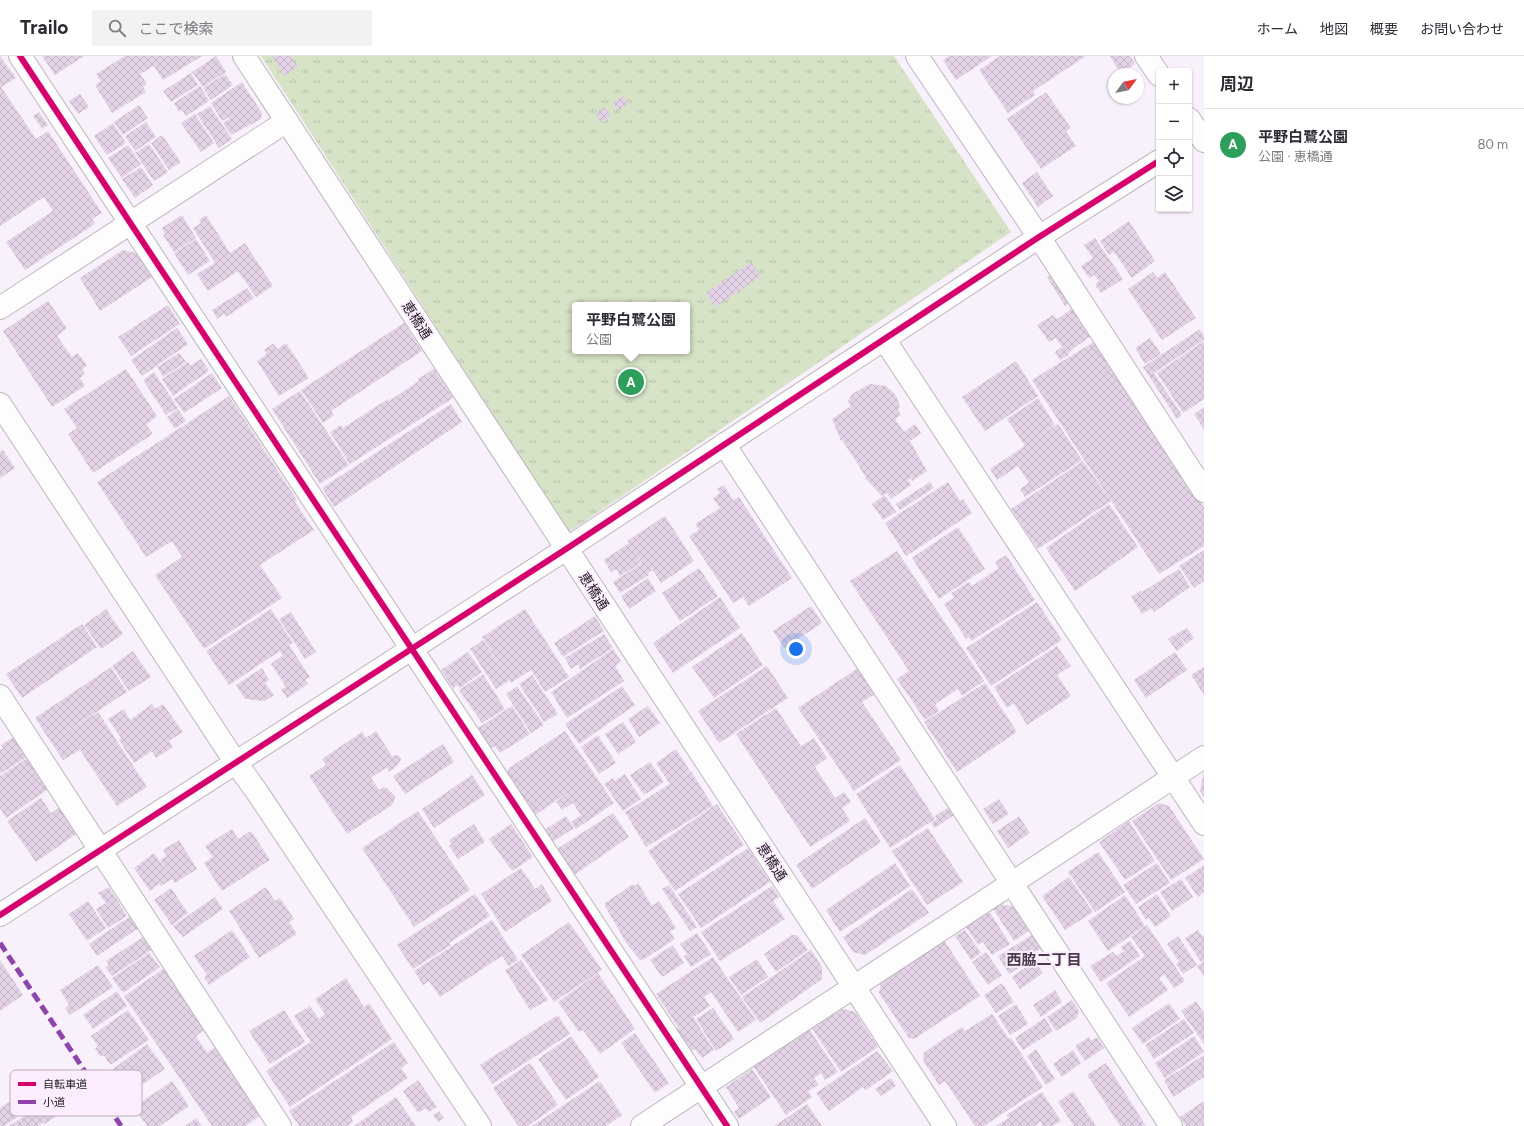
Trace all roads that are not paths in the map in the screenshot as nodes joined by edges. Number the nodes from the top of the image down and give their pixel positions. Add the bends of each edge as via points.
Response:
1 (20, 56) edge
2 (244, 56) edge
3 (917, 56) edge
4 (1146, 56) edge
5 (1156, 71) edge
6 (287, 121) junction
7 (1156, 163) edge
8 (130, 223) junction
9 (1039, 237) junction
10 (0, 308) edge
11 (884, 339) junction
12 (0, 404) edge
13 (724, 444) junction
14 (1204, 491) edge
15 (566, 549) junction
16 (412, 649) junction
17 (0, 696) edge
18 (1204, 757) edge
19 (236, 763) junction
20 (1174, 777) junction
21 (1204, 824) edge
22 (100, 850) junction
23 (1011, 884) junction
24 (0, 915) edge
25 (853, 987) junction
26 (701, 1087) junction
27 (280, 1126) edge
28 (480, 1126) edge
29 (642, 1126) edge
30 (727, 1126) edge
31 (944, 1126) edge
32 (1171, 1126) edge

1 - 8 street
2 - 6 street, 恵橋通
3 - 9 street
4 - 5 street
6 - 8 street
6 - 15 street, 恵橋通
7 - 9 street
8 - 10 street
8 - 16 street
9 - 11 street
9 - 14 street
11 - 13 street
11 - 20 street
12 - 19 street
13 - 15 street
13 - 23 street
15 - 16 street
15 - 25 street, 恵橋通
16 - 19 street
16 - 26 street
17 - 22 street
18 - 20 street
19 - 22 street
19 - 28 street
20 - 21 street
20 - 23 street
22 - 24 street
22 - 27 street
23 - 25 street
23 - 32 street
25 - 26 street
25 - 31 street, 恵橋通
26 - 29 street
26 - 30 street

